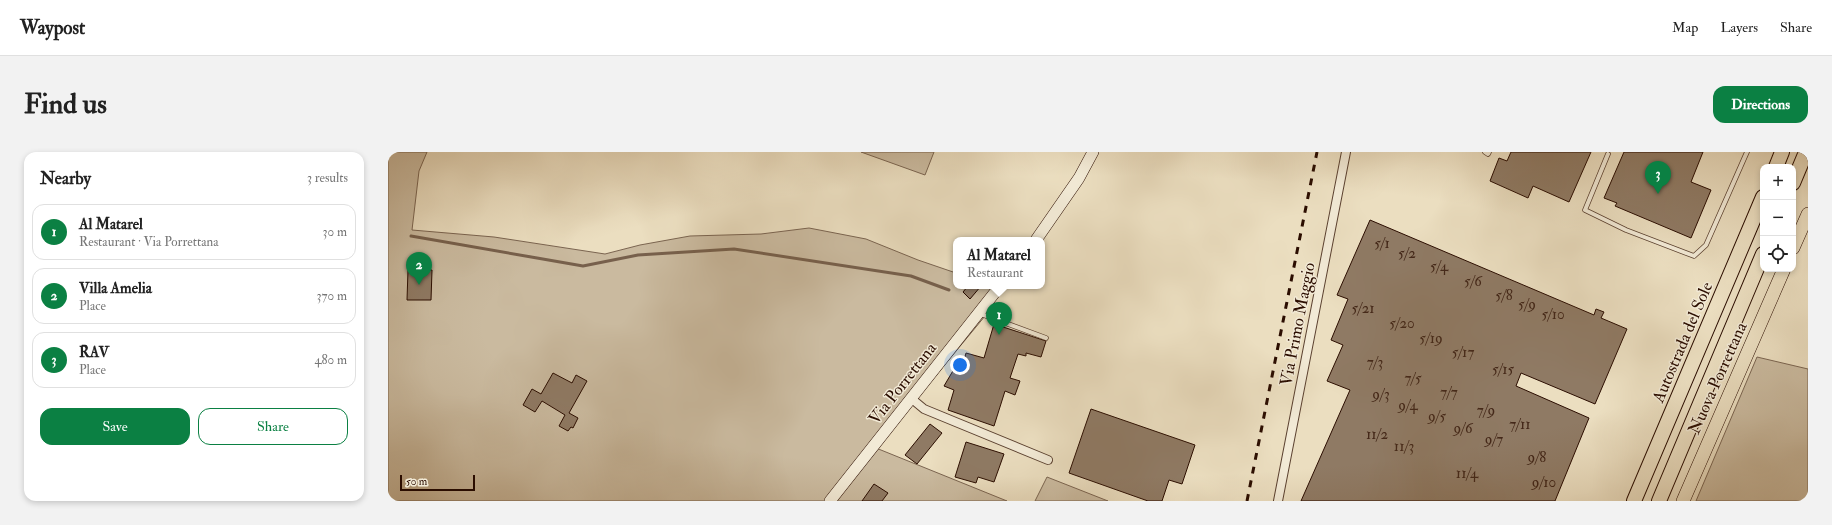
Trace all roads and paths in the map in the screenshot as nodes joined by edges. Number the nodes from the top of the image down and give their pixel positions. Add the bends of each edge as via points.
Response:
1 (1346, 152) edge
2 (1484, 152) edge
3 (1489, 152) edge
4 (1747, 152) edge
5 (1782, 152) edge
6 (1806, 152) edge
7 (1092, 153) edge
8 (1608, 154) dead end
9 (1777, 164) edge
10 (1796, 177) edge
11 (1762, 200) edge
12 (1808, 214) edge
13 (1038, 237) edge
14 (1796, 241) edge
15 (1760, 261) edge
16 (1783, 272) edge
17 (998, 289) edge
18 (979, 313) junction
19 (1046, 338) dead end
20 (912, 399) junction
21 (1048, 460) dead end
22 (830, 501) edge
23 (1278, 501) edge
24 (1634, 501) edge
25 (1659, 501) edge
26 (1683, 501) edge

1 - 23 street, Via Primo Maggio
2 - 3 lane
4 - 8 lane via 1706,245 1694,256 1626,230 1585,210
5 - 9 highway
6 - 10 highway
7 - 13 main road
11 - 24 highway, Autostrada del Sole
12 - 14 highway
15 - 25 highway
16 - 26 highway, Nuova Porrettana
17 - 18 main road, Via Porrettana
18 - 19 lane
18 - 20 main road, Via Porrettana
20 - 21 street via 924,409
20 - 22 main road, Via Porrettana

